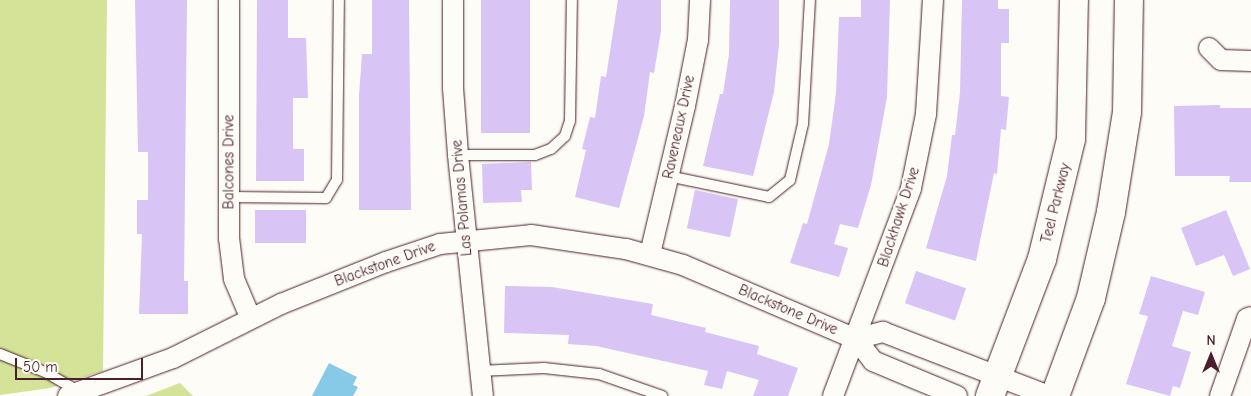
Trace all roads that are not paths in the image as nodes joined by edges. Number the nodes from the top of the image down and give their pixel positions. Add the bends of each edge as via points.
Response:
1 (229, 0) edge
2 (338, 0) edge
3 (453, 0) edge
4 (572, 0) edge
5 (700, 0) edge
6 (810, 0) edge
7 (933, 0) edge
8 (1074, 0) edge
9 (1129, 0) edge
10 (1209, 48) dead end
11 (1251, 61) edge
12 (458, 155) junction
13 (668, 176) junction
14 (229, 197) junction
15 (464, 241) junction
16 (650, 254) junction
17 (1251, 317) edge
18 (251, 319) junction
19 (856, 339) junction
20 (0, 354) edge
21 (480, 371) junction
22 (994, 386) edge
23 (77, 395) edge
24 (483, 396) edge
25 (662, 396) edge
26 (833, 396) edge
27 (957, 396) edge
28 (1050, 396) edge
29 (1055, 396) edge
30 (1220, 396) edge

1 - 14 street, Balcones Drive
2 - 14 lane via 337,180 326,198
3 - 12 street, Las Polamas Drive via 453,88
4 - 12 lane via 570,121 565,136 551,149 535,155
5 - 13 street, Raveneaux Drive via 698,40
6 - 13 lane via 803,124 790,180 769,197
7 - 19 street, Blackhawk Drive via 926,114 911,188
8 - 22 main road, Teel Parkway via 1071,139 1042,259
9 - 29 main road via 1127,112 1112,212 1091,298
10 - 11 street via 1221,60
12 - 15 street, Las Polamas Drive
13 - 16 street, Raveneaux Drive
14 - 18 street, Balcones Drive via 234,279
15 - 16 street, Blackstone Drive via 516,236 560,237
15 - 18 street, Blackstone Drive via 440,244 386,262
15 - 21 street, Las Polamas Drive
16 - 19 street, Blackstone Drive
17 - 30 street via 1247,319
18 - 23 street, Blackstone Drive via 165,361
19 - 22 street, Blackstone Drive via 883,332
19 - 26 street, Blackhawk Drive
19 - 27 street, Blackstone Drive via 873,361
20 - 23 lane via 44,372
21 - 24 street, Las Polamas Drive
21 - 25 lane via 544,368 599,374
22 - 28 street, Blackstone Drive

